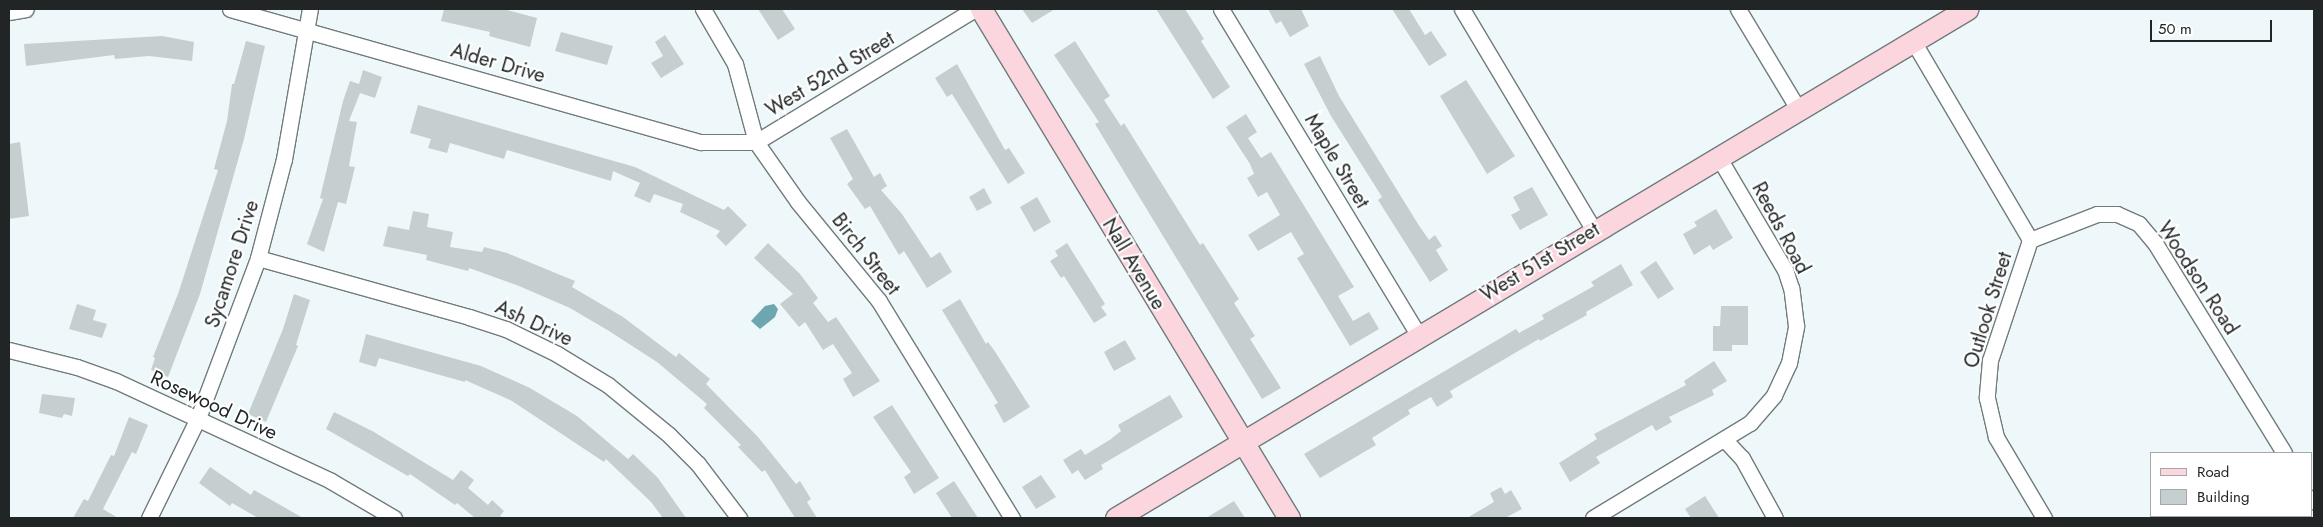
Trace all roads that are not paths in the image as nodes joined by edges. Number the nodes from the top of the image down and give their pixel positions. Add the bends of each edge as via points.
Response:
1 (26, 9) edge
2 (230, 9) edge
3 (310, 9) edge
4 (703, 9) edge
5 (976, 9) edge
6 (981, 9) edge
7 (1221, 9) edge
8 (1462, 9) edge
9 (1738, 9) edge
10 (1967, 9) edge
11 (9, 12) edge
12 (306, 28) junction
13 (1913, 40) junction
14 (1798, 109) junction
15 (756, 142) junction
16 (1719, 158) junction
17 (1594, 230) junction
18 (2030, 240) junction
19 (258, 258) junction
20 (1418, 334) junction
21 (9, 350) edge
22 (198, 418) junction
23 (1725, 440) junction
24 (1241, 441) junction
25 (2283, 452) edge
26 (149, 518) edge
27 (394, 518) edge
28 (739, 518) edge
29 (1012, 518) edge
30 (1116, 518) edge
31 (1289, 518) edge
32 (1593, 518) edge
33 (1775, 518) edge
34 (2044, 518) edge

1 - 11 street
2 - 12 street, Alder Drive
3 - 12 street, Sycamore Drive
4 - 15 street, Birch Street via 735,64
5 - 15 street, West 52nd Street
6 - 24 street, Nall Avenue
7 - 20 street, Maple Street
8 - 17 street
9 - 14 street
10 - 13 street, West 51st Street
12 - 15 street, Alder Drive via 701,142
12 - 19 street, Sycamore Drive via 284,159
13 - 14 street, West 51st Street
13 - 18 street, Outlook Street
14 - 16 street, West 51st Street
15 - 29 street, Birch Street via 798,202 852,264 879,301
16 - 17 street, West 51st Street
16 - 23 street, Reeds Road via 1785,270 1796,326 1789,363 1774,395 1750,423
17 - 20 street, West 51st Street
18 - 25 street, Woodson Road via 2097,214 2117,214 2139,224 2155,243
18 - 34 street, Outlook Street via 1990,360 1987,398 1996,437
19 - 22 street, Sycamore Drive
19 - 28 street, Ash Drive via 469,316 506,329 557,354 608,385 670,435 698,464
20 - 24 street, West 51st Street
21 - 22 street, Rosewood Drive via 78,367
22 - 26 street, Sycamore Drive
22 - 27 street, Rosewood Drive via 331,481
23 - 32 street, Reeds Road
23 - 33 street via 1742,458
24 - 30 street, West 51st Street
24 - 31 street, Nall Avenue

